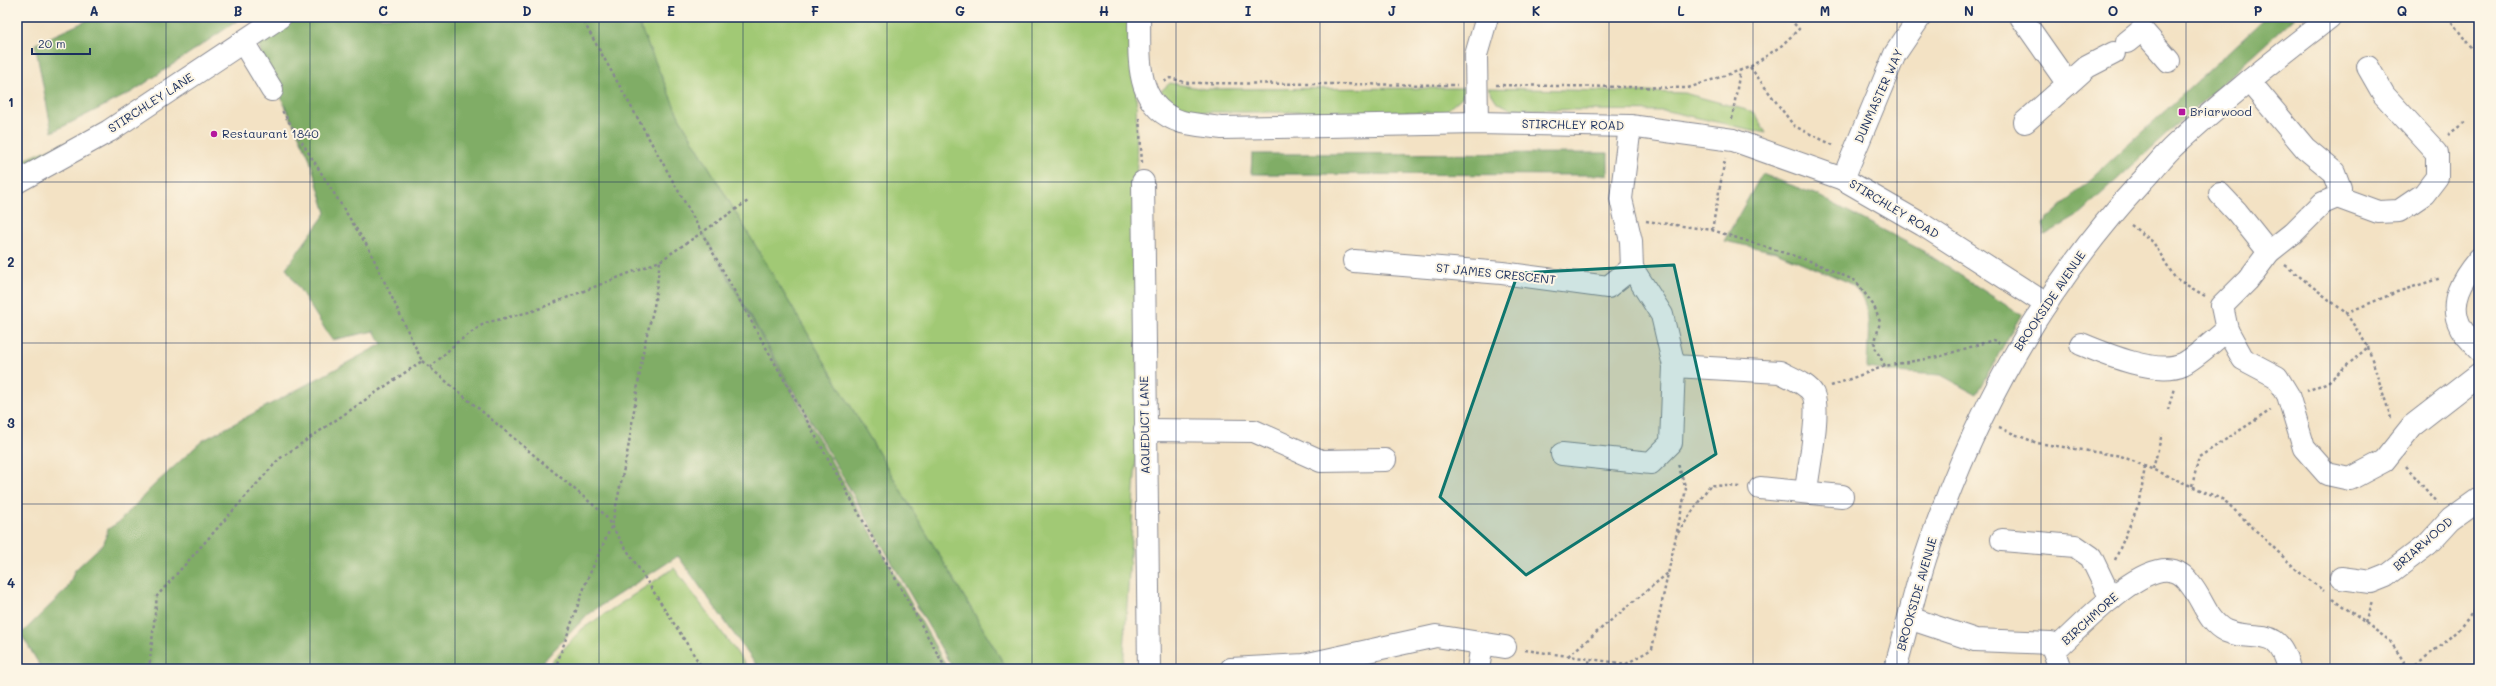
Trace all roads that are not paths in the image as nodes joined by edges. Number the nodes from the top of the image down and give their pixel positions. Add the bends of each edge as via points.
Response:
1 (280, 17) edge
2 (1139, 17) edge
3 (1488, 17) edge
4 (1920, 17) edge
5 (2021, 17) edge
6 (2330, 17) edge
7 (243, 42) junction
8 (2169, 61) dead end
9 (2368, 67) dead end
10 (2249, 81) junction
11 (2068, 84) junction
12 (272, 90) road end
13 (2025, 122) dead end
14 (1477, 123) junction
15 (1630, 126) junction
16 (1843, 179) junction
17 (17, 182) edge
18 (1143, 182) road end
19 (2220, 194) dead end
20 (2337, 196) junction
21 (2269, 252) junction
22 (2479, 259) edge
23 (1354, 261) dead end
24 (1632, 268) junction
25 (2046, 304) junction
26 (2227, 330) junction
27 (2081, 344) dead end
28 (2479, 349) edge
29 (1674, 366) junction
30 (2479, 374) edge
31 (1145, 430) junction
32 (1562, 454) dead end
33 (1385, 460) dead end
34 (1760, 488) road end
35 (1806, 491) junction
36 (1842, 496) dead end
37 (2479, 500) edge
38 (2002, 540) dead end
39 (2341, 578) dead end
40 (2107, 589) junction
41 (1910, 618) junction
42 (1482, 645) junction
43 (1505, 647) road end
44 (2057, 660) edge
45 (1256, 668) edge
46 (1149, 669) edge
47 (1231, 669) edge
48 (1478, 669) edge
49 (1895, 669) edge
50 (2289, 669) edge

1 - 7 street, STIRCHLEY LANE
2 - 14 street, STIRCHLEY ROAD via 1141,79 1148,96 1163,112 1182,122 1221,128
3 - 14 street via 1476,55
4 - 16 street, DUNMASTER WAY via 1895,54
5 - 11 street
6 - 10 street, BROOKSIDE AVENUE
7 - 12 street
7 - 17 street, STIRCHLEY LANE via 94,141
8 - 11 street via 2142,30 2120,48 2087,67
9 - 20 street via 2384,95 2437,153 2438,177 2424,194 2399,211 2378,212
10 - 20 street via 2305,148 2334,172 2340,188
10 - 25 street, BROOKSIDE AVENUE via 2173,147 2105,222
11 - 13 street
14 - 15 street, STIRCHLEY ROAD
15 - 16 street, STIRCHLEY ROAD via 1733,140
15 - 24 street via 1621,199 1631,241
16 - 25 street, STIRCHLEY ROAD via 1923,225
18 - 31 street, AQUEDUCT LANE
19 - 21 street
20 - 21 street via 2323,203
21 - 26 street via 2248,280 2222,306
22 - 28 street via 2465,276 2455,301 2460,327
23 - 24 street, ST JAMES CRESCENT via 1502,273 1608,286
24 - 29 street via 1662,315
25 - 41 street, BROOKSIDE AVENUE via 2004,371 1963,455 1925,557
26 - 27 street via 2182,364 2158,367 2113,358
26 - 30 street via 2243,359 2277,377 2288,395 2304,448 2327,474 2350,479 2384,461 2412,426
29 - 32 street via 1671,443 1651,463
29 - 35 street via 1780,372 1812,393 1816,408
31 - 33 street via 1254,431 1321,461
31 - 46 street, AQUEDUCT LANE
34 - 35 street
35 - 36 street
37 - 39 street, BRIARWOOD via 2451,519 2428,544 2386,576 2371,582
38 - 40 street via 2075,546 2091,557
40 - 44 street, BIRCHMORE
40 - 50 street, BIRCHMORE via 2149,573 2173,570 2184,576 2193,587 2216,625 2243,636 2261,635 2272,640 2281,648
41 - 44 street, BIRCHMORE via 1974,640 2050,643
41 - 49 street, BROOKSIDE AVENUE
42 - 43 street
42 - 45 street via 1436,636 1304,665
42 - 48 street
45 - 47 street

